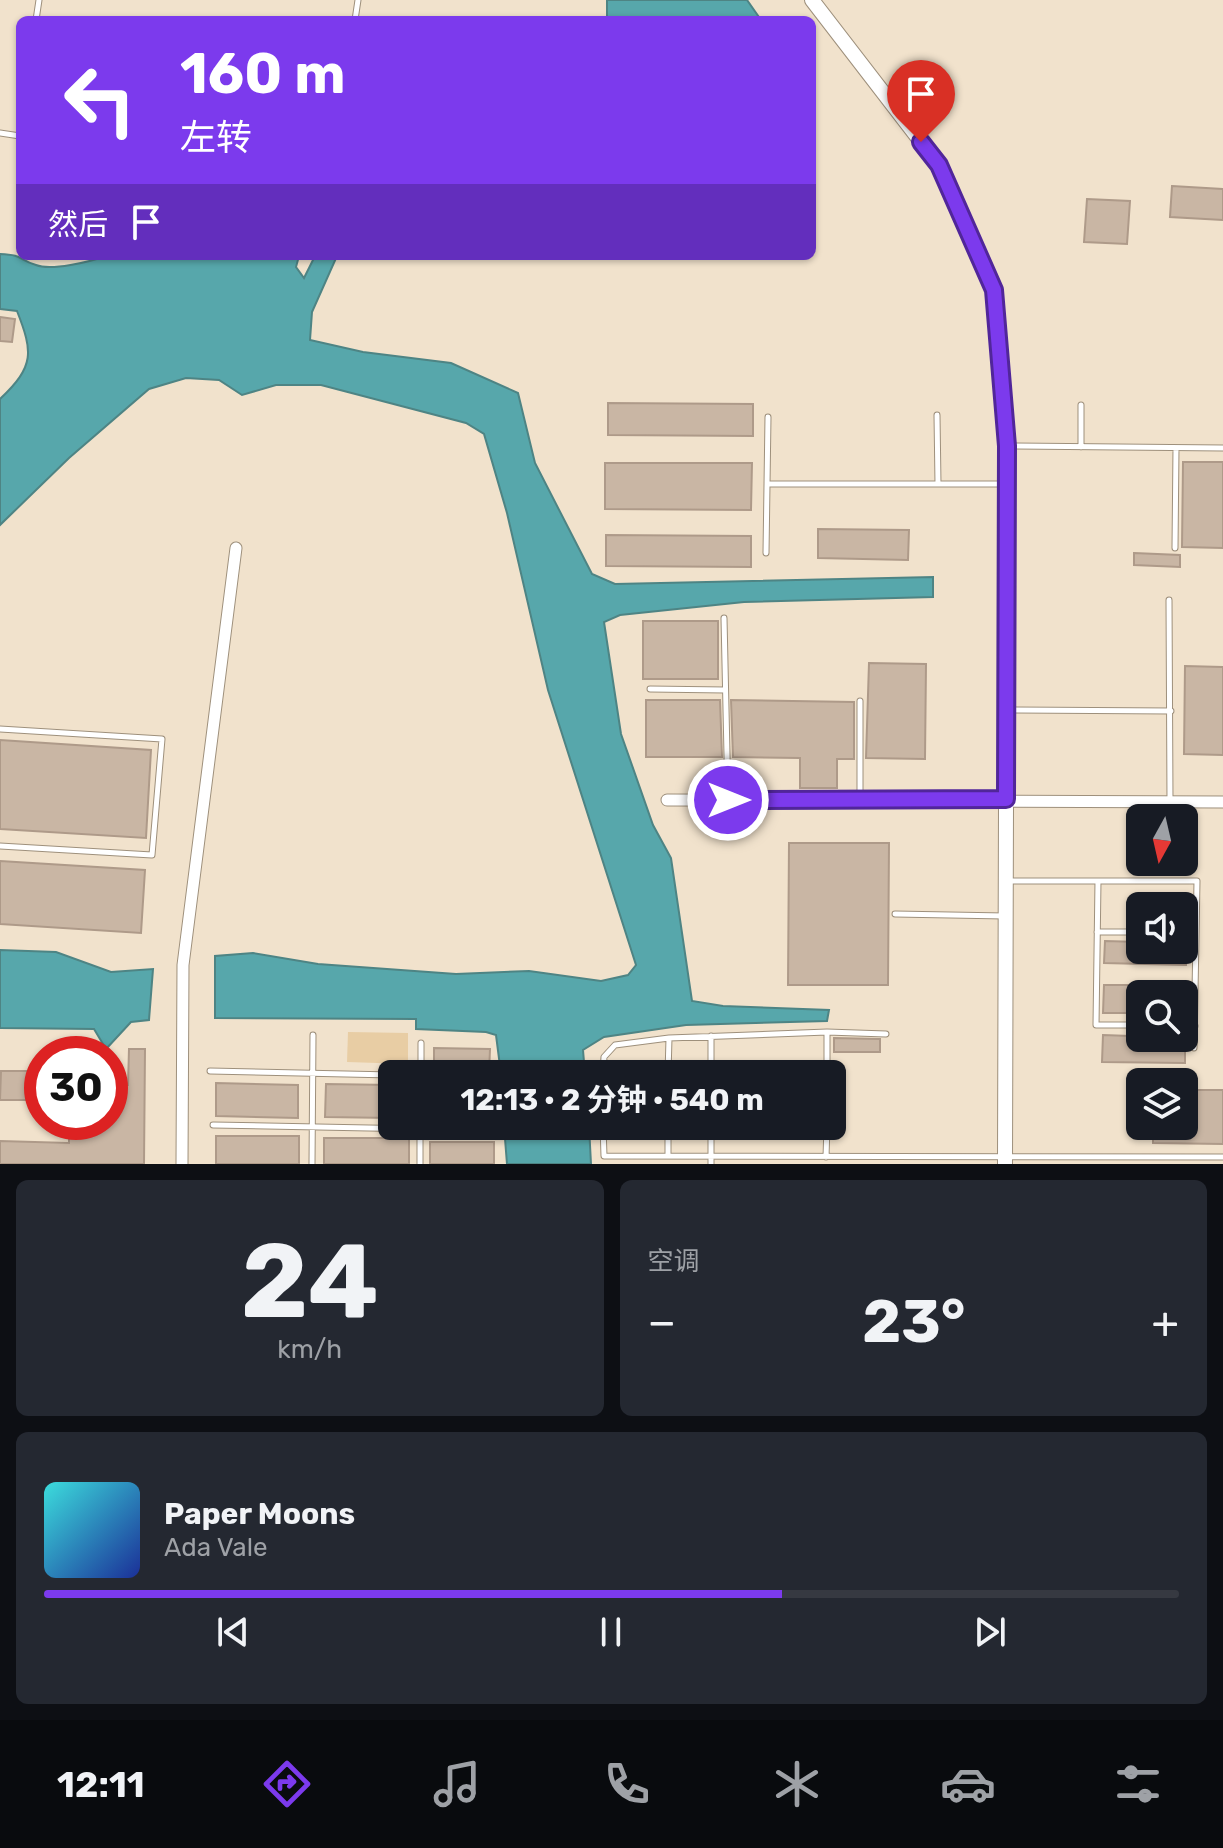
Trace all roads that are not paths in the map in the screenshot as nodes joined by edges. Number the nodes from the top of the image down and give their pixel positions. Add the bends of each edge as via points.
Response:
1 (812, 0) edge
2 (1081, 405) dead end
3 (937, 415) dead end
4 (768, 417) dead end
5 (1007, 446) junction
6 (1081, 447) junction
7 (1176, 448) junction
8 (1223, 448) edge
9 (767, 484) junction
10 (938, 484) junction
11 (1007, 484) junction
12 (236, 548) dead end
13 (1175, 548) dead end
14 (766, 553) dead end
15 (1169, 600) dead end
16 (724, 618) dead end
17 (650, 689) dead end
18 (725, 690) junction
19 (860, 701) dead end
20 (1007, 710) junction
21 (1171, 711) junction
22 (0, 729) edge
23 (1006, 799) junction
24 (667, 800) dead end
25 (728, 800) junction
26 (860, 800) junction
27 (1170, 801) junction
28 (1223, 802) edge
29 (0, 846) edge
30 (1006, 881) junction
31 (1098, 881) junction
32 (1197, 892) edge
33 (895, 914) dead end
34 (1006, 916) junction
35 (1097, 932) junction
36 (1126, 932) edge
37 (1126, 1025) edge
38 (827, 1032) junction
39 (886, 1034) dead end
40 (313, 1035) dead end
41 (711, 1036) junction
42 (669, 1038) junction
43 (421, 1043) dead end
44 (421, 1060) edge
45 (604, 1060) edge
46 (668, 1060) edge
47 (711, 1060) edge
48 (827, 1060) edge
49 (210, 1071) dead end
50 (313, 1073) junction
51 (378, 1075) edge
52 (213, 1125) dead end
53 (312, 1127) junction
54 (378, 1127) edge
55 (420, 1140) edge
56 (604, 1140) edge
57 (668, 1140) edge
58 (711, 1140) edge
59 (827, 1140) edge
60 (668, 1156) junction
61 (711, 1156) junction
62 (826, 1157) junction
63 (1223, 1157) edge
64 (1006, 1160) edge
65 (182, 1164) edge
66 (312, 1164) edge
67 (420, 1164) edge
68 (711, 1164) edge

1 - 5 street via 939,165 994,290
2 - 6 lane
3 - 10 lane
4 - 9 lane
5 - 6 lane
5 - 11 street
6 - 7 lane
7 - 8 lane
7 - 13 lane
9 - 10 lane
9 - 14 lane
10 - 11 lane
11 - 20 street
12 - 65 street via 183,965
15 - 21 lane
16 - 18 lane
17 - 18 lane
18 - 25 lane
19 - 26 lane
20 - 21 lane
20 - 23 street
21 - 27 lane
22 - 29 lane via 162,739 152,855
23 - 26 street
23 - 27 street
23 - 30 street
24 - 25 street
25 - 26 street
27 - 28 street
30 - 31 lane
30 - 34 street
31 - 32 lane via 1197,881
31 - 35 lane
33 - 34 lane
34 - 64 street
35 - 36 lane
35 - 37 lane via 1096,1025
38 - 39 lane
38 - 41 lane
38 - 48 lane
40 - 50 lane
41 - 42 lane
41 - 47 lane
42 - 45 lane via 615,1045
42 - 46 lane
43 - 44 lane
49 - 50 lane
50 - 51 lane
50 - 53 lane
52 - 53 lane
53 - 54 lane
53 - 66 lane
55 - 67 lane
56 - 60 lane via 604,1156
57 - 60 lane
58 - 61 lane
59 - 62 lane
60 - 61 lane
61 - 62 lane
61 - 68 lane
62 - 64 lane
63 - 64 lane

